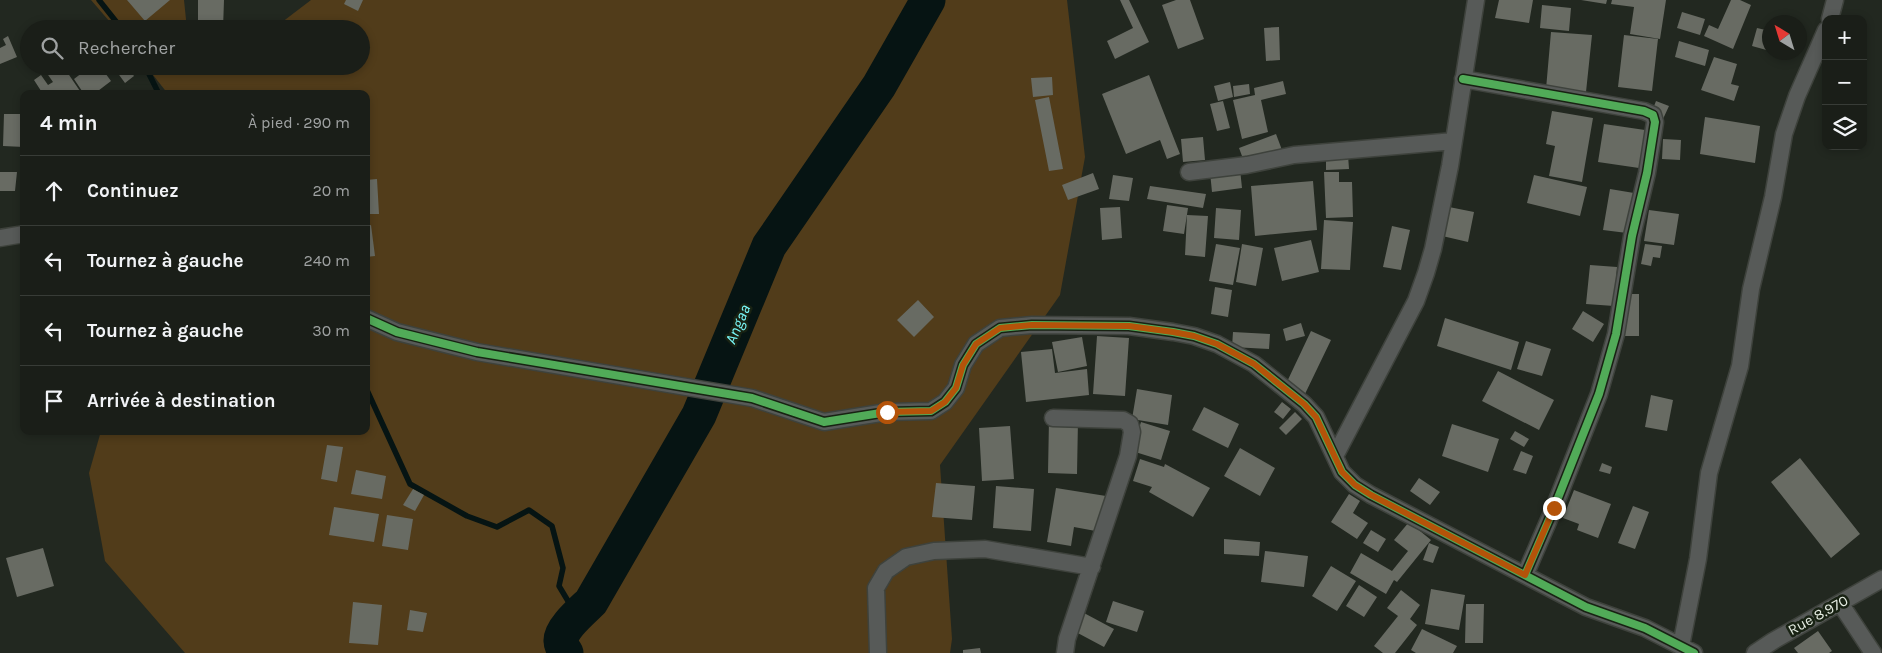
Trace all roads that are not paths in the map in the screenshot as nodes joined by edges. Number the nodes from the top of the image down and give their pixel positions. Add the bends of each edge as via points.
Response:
1 (1476, 0) edge
2 (1835, 0) edge
3 (1831, 15) edge
4 (1822, 39) edge
5 (1463, 79) junction
6 (1454, 141) junction
7 (1189, 172) dead end
8 (20, 235) edge
9 (0, 238) edge
10 (370, 320) edge
11 (1053, 418) dead end
12 (1336, 456) junction
13 (1092, 567) junction
14 (1525, 575) junction
15 (1882, 579) edge
16 (1840, 603) junction
17 (1688, 649) edge
18 (878, 653) edge
19 (1065, 653) edge
20 (1754, 653) edge
21 (1873, 653) edge

1 - 5 street
2 - 3 street
4 - 17 street via 1784,134 1751,289 1740,366 1709,473
5 - 6 street
5 - 14 street via 1644,111 1653,115 1655,122 1616,334 1599,394
6 - 7 street via 1294,155 1248,165
6 - 12 street via 1433,249 1416,301
8 - 9 street
10 - 12 street via 397,332 476,352 752,398 824,422 887,412 931,411 945,402 956,388 963,365 976,344 1000,328 1032,325 1129,326 1173,332 1217,344 1254,364 1316,417
11 - 13 street via 1123,420 1130,424 1128,456
12 - 14 street via 1342,472 1355,485
13 - 18 street via 985,549 934,551 906,557 886,571 876,588
13 - 19 street
14 - 17 street via 1586,608 1645,628
15 - 16 street, Rue 8.970
16 - 20 street, Rue 8.970
16 - 21 street

